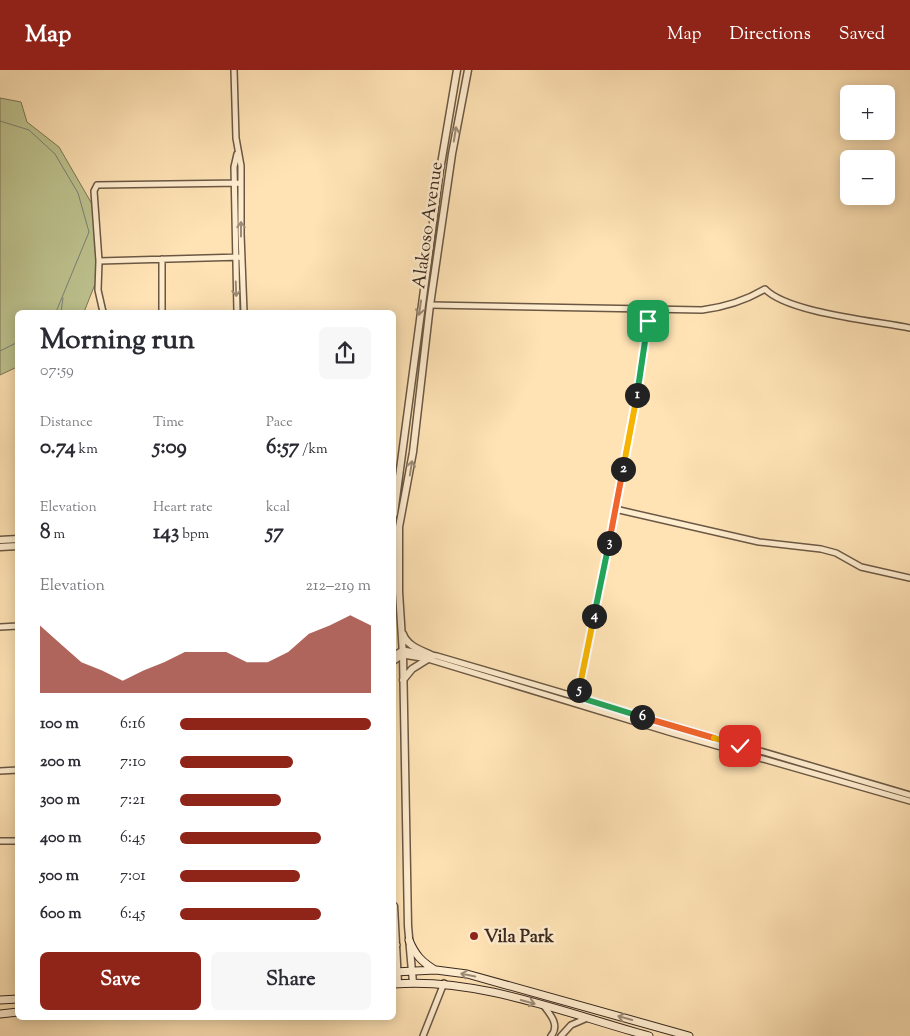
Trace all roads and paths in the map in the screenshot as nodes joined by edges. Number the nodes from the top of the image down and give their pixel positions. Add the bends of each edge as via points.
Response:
1 (234, 70) edge
2 (458, 70) edge
3 (468, 70) edge
4 (237, 153) junction
5 (234, 183) junction
6 (241, 183) junction
7 (242, 257) junction
8 (235, 258) junction
9 (162, 259) junction
10 (99, 261) junction
11 (430, 305) junction
12 (103, 310) edge
13 (162, 310) edge
14 (237, 310) edge
15 (244, 310) edge
16 (648, 321) dead end
17 (910, 328) edge
18 (396, 495) edge
19 (615, 509) junction
20 (396, 533) edge
21 (15, 539) edge
22 (0, 540) edge
23 (15, 546) edge
24 (0, 547) edge
25 (910, 578) edge
26 (400, 617) junction
27 (15, 626) edge
28 (0, 627) edge
29 (403, 653) junction
30 (396, 655) edge
31 (429, 657) junction
32 (396, 659) edge
33 (402, 681) junction
34 (578, 697) junction
35 (15, 770) edge
36 (0, 771) edge
37 (910, 795) edge
38 (910, 801) edge
39 (0, 841) edge
40 (15, 841) edge
41 (409, 940) junction
42 (412, 970) junction
43 (436, 970) junction
44 (396, 971) edge
45 (396, 983) edge
46 (413, 983) junction
47 (444, 983) junction
48 (15, 999) edge
49 (0, 1000) edge
50 (544, 1006) junction
51 (15, 1012) edge
52 (0, 1014) edge
53 (585, 1019) junction
54 (423, 1036) edge
55 (551, 1036) edge
56 (561, 1036) edge
57 (649, 1036) edge
58 (689, 1036) edge

1 - 4 street
2 -> 18 street, Alakoso Avenue via 440,170
11 -> 3 street, Alakoso Avenue
4 - 5 street
4 - 6 street
5 - 6 street
5 - 8 street
5 - 10 street via 97,185 94,191
7 -> 6 street
7 - 8 street
7 - 15 street
8 - 9 street
8 -> 14 street
9 - 10 street
9 - 13 street
10 - 12 street via 98,290
11 - 17 street via 702,310 722,308 765,289 780,300
20 -> 11 street, Alakoso Avenue via 414,452
16 - 19 street
19 - 25 street via 758,542 821,549 836,553 861,567
19 - 34 street
20 - 26 street, Alakoso Avenue
21 - 22 street
23 - 24 street
26 - 29 street, Alakoso Avenue
26 - 31 street via 404,638
27 - 28 street
29 - 30 street
29 - 31 street
29 - 32 street
29 - 33 street, Alakoso Avenue
31 - 33 street
31 - 34 street
31 - 38 street via 672,733
33 - 41 street, Alakoso Avenue
34 - 37 street
35 - 36 street
39 - 40 street
41 - 42 street, Alakoso Avenue
41 - 43 main road via 419,958
42 - 43 main road
42 - 44 main road
42 - 46 street, Alakoso Avenue
58 -> 43 main road via 488,979
44 - 45 street
45 - 46 main road
46 - 47 main road
47 -> 50 main road via 479,988
47 - 54 street
48 - 49 main road
50 - 53 main road
50 - 55 street via 556,1026
51 - 52 main road
53 - 56 street via 571,1025
53 - 57 main road

